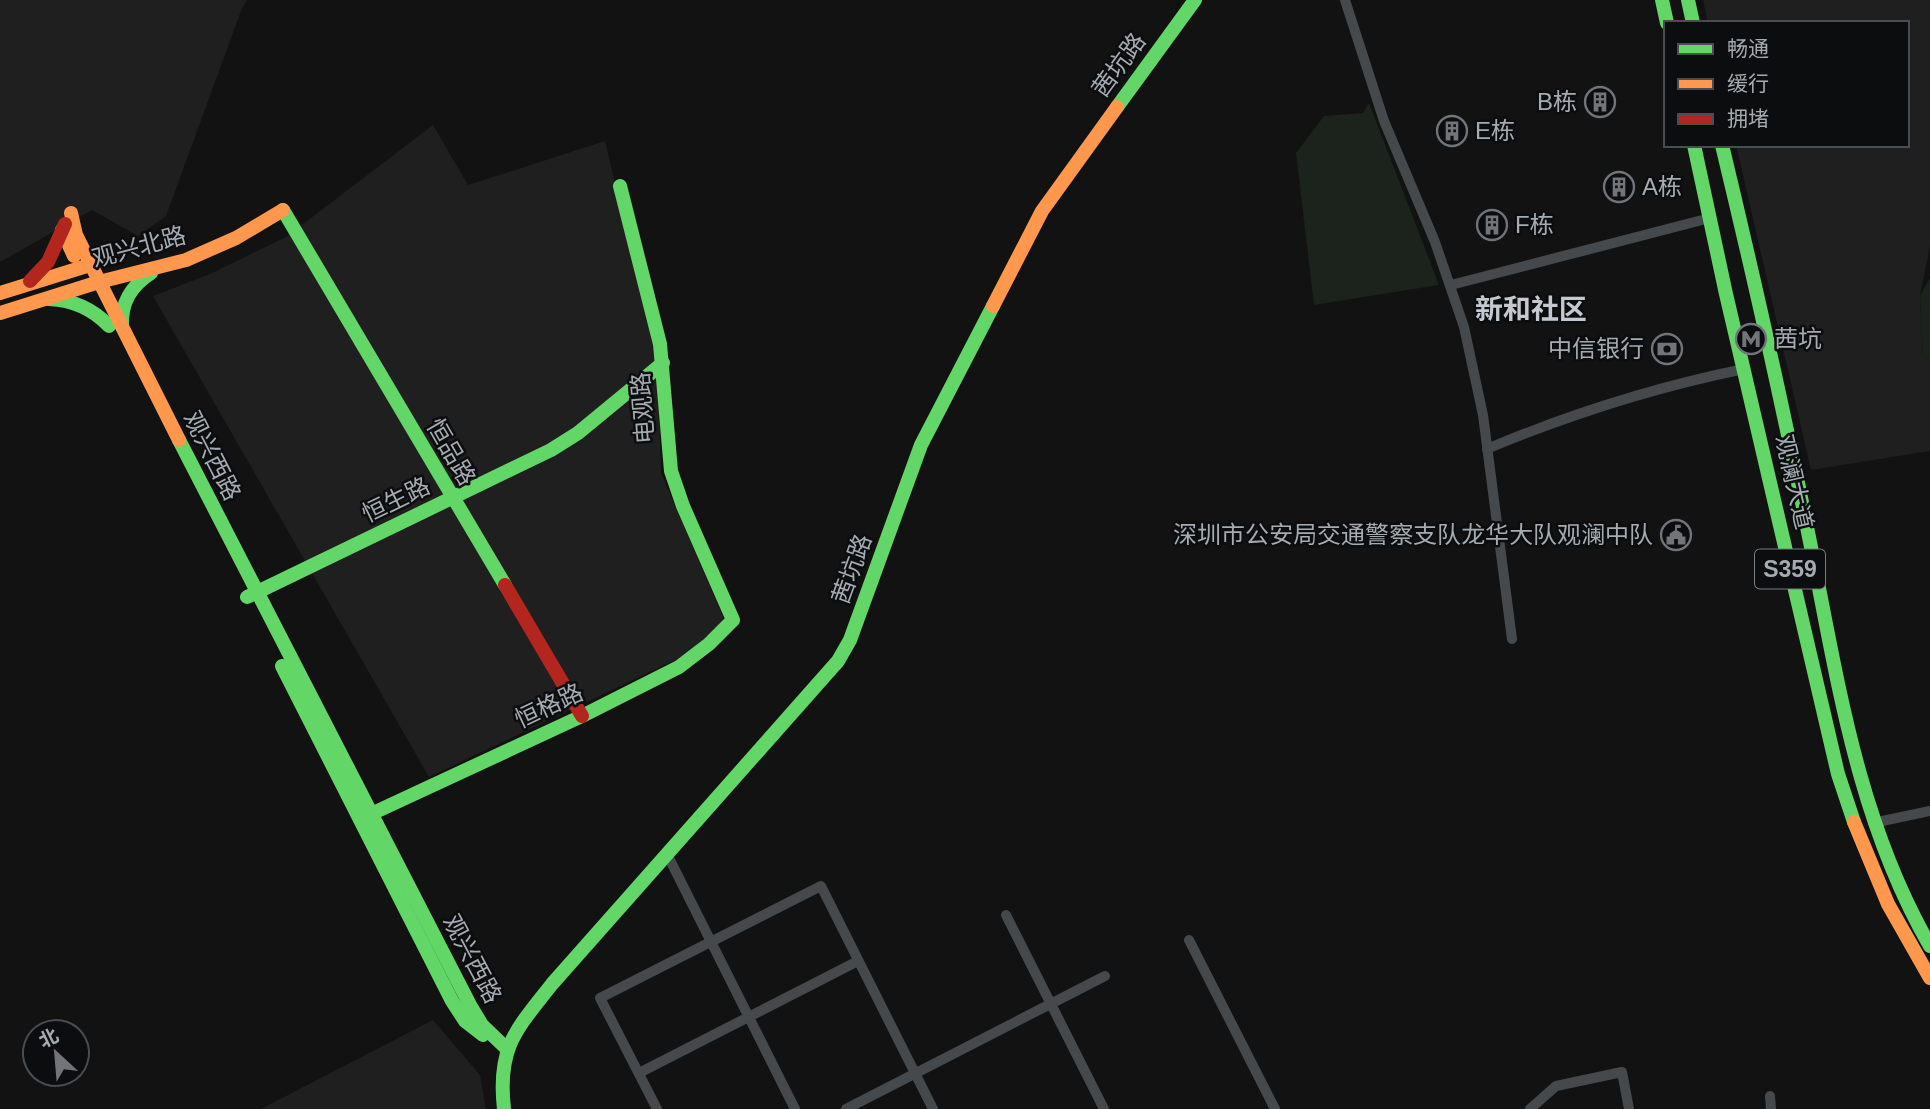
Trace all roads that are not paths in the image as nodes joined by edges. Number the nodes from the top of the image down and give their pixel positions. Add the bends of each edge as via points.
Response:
1 (1195, 0) edge
2 (1345, 0) edge
3 (1662, 0) edge
4 (1688, 0) edge
5 (1667, 21) edge
6 (1693, 21) edge
7 (1694, 147) edge
8 (1722, 147) edge
9 (620, 186) dead end
10 (283, 209) joint
11 (1710, 218) junction
12 (85, 266) junction
13 (165, 267) junction
14 (94, 283) junction
15 (1451, 285) junction
16 (18, 287) junction
17 (0, 293) edge
18 (39, 300) junction
19 (0, 313) edge
20 (116, 329) junction
21 (663, 363) junction
22 (1744, 369) junction
23 (1487, 449) junction
24 (452, 498) junction
25 (251, 595) junction
26 (733, 620) joint
27 (1512, 639) dead end
28 (582, 716) junction
29 (1930, 811) edge
30 (371, 814) junction
31 (1873, 823) junction
32 (667, 854) junction
33 (1006, 915) dead end
34 (1189, 940) dead end
35 (711, 941) junction
36 (1930, 946) edge
37 (858, 961) junction
38 (1105, 976) dead end
39 (1930, 978) edge
40 (1051, 1003) junction
41 (749, 1017) junction
42 (506, 1048) junction
43 (639, 1073) junction
44 (915, 1073) junction
45 (1770, 1096) dead end
46 (504, 1109) edge
47 (657, 1109) edge
48 (795, 1109) edge
49 (846, 1109) edge
50 (933, 1109) edge
51 (1104, 1109) edge
52 (1275, 1109) edge
53 (1530, 1109) edge
54 (1629, 1109) edge
55 (1771, 1109) edge

1 - 32 main road, 茜坑路 via 1042,211 921,445 850,640 838,661
2 - 15 street via 1384,121
3 - 5 main road
4 - 6 main road
7 - 11 main road, 观澜大道 / S359
8 - 31 main road, 观澜大道 / S359 via 1774,362 1847,730
9 - 21 main road, 电观路
10 - 13 main road, 观兴北路 via 219,247
10 - 24 main road, 恒品路
11 - 15 street
11 - 22 main road, 观澜大道 / S359
12 - 14 main road, 观兴西路
12 - 16 main road, 观兴北路
12 - 16 main road, 观兴西路 via 62,230 43,271
13 - 14 main road, 观兴北路
13 - 20 main road via 141,279 127,295
14 - 18 main road, 观兴北路
14 - 20 main road, 观兴西路
15 - 23 street via 1471,356
16 - 17 main road, 观兴北路
18 - 19 main road, 观兴北路
18 - 20 main road via 69,302
20 - 25 main road, 观兴西路
21 - 24 main road, 恒生路 via 566,442
21 - 26 main road, 电观路 via 671,471
22 - 23 street via 1587,410
22 - 39 main road, 观澜大道 / S359 via 1847,806 1884,900
23 - 27 street
24 - 25 main road, 恒生路
24 - 28 main road, 恒品路
25 - 30 main road, 观兴西路
25 - 42 main road, 观兴西路 via 456,1007 471,1027
26 - 28 main road, 恒格路 via 679,667
28 - 30 main road, 恒格路
29 - 31 street
30 - 42 main road, 观兴西路 via 475,1015
31 - 36 main road, 观澜大道 / S359 via 1891,875
32 - 35 street
32 - 42 main road, 茜坑路 via 552,984
33 - 40 street
34 - 52 street
35 - 37 street via 821,886
35 - 41 street
35 - 43 street via 600,998
37 - 41 street
37 - 44 street
38 - 40 street
40 - 44 street
40 - 51 street
41 - 43 street
41 - 48 street
42 - 46 main road, 茜坑路 via 501,1070
43 - 47 street
44 - 49 street
44 - 50 street
45 - 55 street
53 - 54 street via 1556,1086 1622,1072

